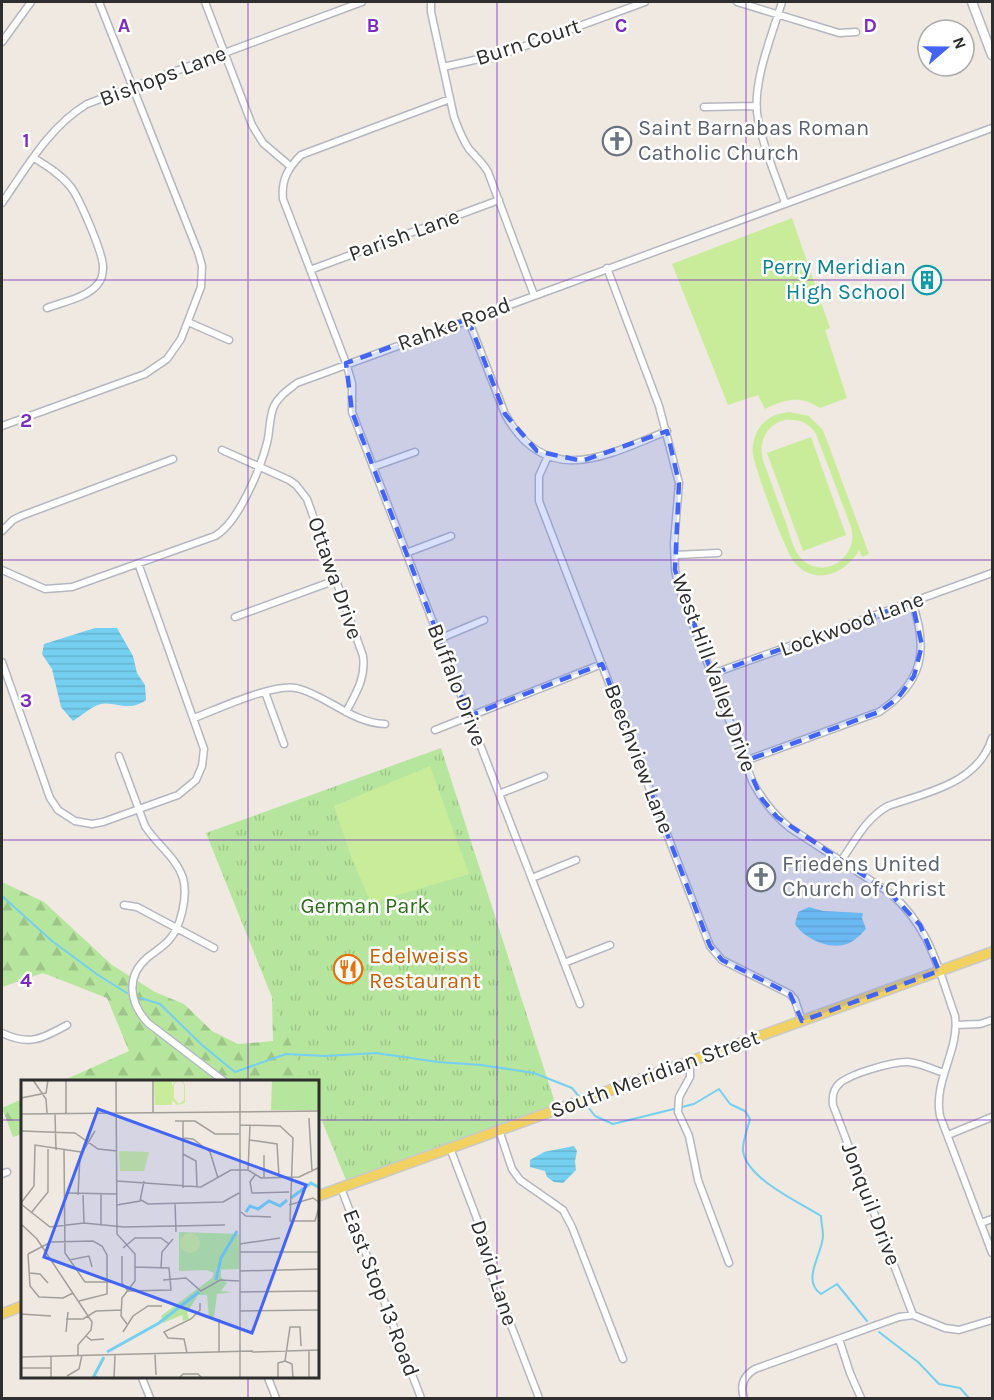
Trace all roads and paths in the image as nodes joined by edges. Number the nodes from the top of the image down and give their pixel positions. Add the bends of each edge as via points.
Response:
1 (31, 2) edge
2 (99, 2) edge
3 (205, 2) edge
4 (362, 2) edge
5 (431, 2) edge
6 (645, 2) edge
7 (737, 2) edge
8 (782, 2) edge
9 (972, 2) edge
10 (779, 13) junction
11 (856, 32) dead end
12 (2, 42) edge
13 (224, 52) junction
14 (993, 55) edge
15 (443, 67) junction
16 (133, 87) junction
17 (450, 99) junction
18 (756, 105) junction
19 (704, 107) dead end
20 (993, 128) edge
21 (34, 158) junction
22 (290, 166) junction
23 (499, 200) junction
24 (2, 203) edge
25 (785, 203) junction
26 (607, 268) junction
27 (310, 270) junction
28 (534, 295) junction
29 (47, 308) dead end
30 (468, 319) junction
31 (188, 322) junction
32 (229, 340) dead end
33 (346, 363) junction
34 (2, 426) edge
35 (667, 431) junction
36 (222, 450) dead end
37 (415, 452) dead end
38 (548, 456) junction
39 (173, 459) dead end
40 (259, 466) junction
41 (373, 467) junction
42 (2, 531) edge
43 (451, 536) dead end
44 (406, 553) junction
45 (718, 553) dead end
46 (675, 555) junction
47 (138, 563) junction
48 (2, 570) edge
49 (993, 573) edge
50 (336, 580) junction
51 (912, 602) junction
52 (235, 617) dead end
53 (484, 620) dead end
54 (439, 639) junction
55 (2, 662) edge
56 (602, 664) junction
57 (712, 675) junction
58 (265, 692) junction
59 (346, 712) junction
60 (469, 716) junction
61 (194, 718) junction
62 (385, 724) dead end
63 (435, 730) dead end
64 (993, 738) edge
65 (284, 744) dead end
66 (119, 756) dead end
67 (745, 761) junction
68 (544, 776) dead end
69 (499, 794) junction
70 (138, 809) junction
71 (576, 860) dead end
72 (841, 861) junction
73 (532, 878) junction
74 (124, 905) dead end
75 (177, 927) junction
76 (610, 945) dead end
77 (214, 948) dead end
78 (993, 952) edge
79 (564, 963) junction
80 (939, 971) junction
81 (580, 1004) dead end
82 (993, 1020) edge
83 (802, 1021) junction
84 (67, 1025) dead end
85 (956, 1025) junction
86 (2, 1033) edge
87 (686, 1063) junction
88 (944, 1073) junction
89 (222, 1080) edge
90 (993, 1117) edge
91 (499, 1130) junction
92 (948, 1135) junction
93 (450, 1148) junction
94 (341, 1188) junction
95 (320, 1195) edge
96 (993, 1219) edge
97 (981, 1223) junction
98 (993, 1253) edge
99 (729, 1263) dead end
100 (21, 1306) edge
101 (2, 1314) edge
102 (913, 1315) junction
103 (993, 1320) edge
104 (839, 1339) junction
105 (623, 1359) dead end
106 (143, 1379) edge
107 (269, 1379) edge
108 (150, 1398) edge
109 (276, 1398) edge
110 (421, 1398) edge
111 (539, 1398) edge
112 (744, 1398) edge
113 (861, 1398) edge

1 - 12 street
2 - 16 street
3 - 13 street
4 - 13 street, Bishops Lane
5 - 15 street
6 - 15 street, Burn Court via 506,52
7 - 10 street
8 - 10 street
9 - 14 main road
10 - 11 street via 839,33
10 - 18 street via 757,88
13 - 16 street, Bishops Lane
13 - 22 street via 252,125 263,143
15 - 17 street
16 - 21 street, Bishops Lane via 87,104 70,115
16 - 31 street via 201,263 201,287
17 - 22 street via 310,150
17 - 23 street via 459,131 483,163
18 - 19 street
18 - 25 street via 762,139
20 - 25 street, Rahke Road
21 - 24 street, Bishops Lane
21 - 29 street via 72,188 104,266 97,286
22 - 27 street, Buffalo Drive via 283,181 283,199
23 - 27 street, Parish Lane
23 - 28 street
25 - 26 street, Rahke Road
26 - 28 street, Rahke Road
26 - 35 street, West Hill Valley Drive
27 - 33 street, Buffalo Drive
28 - 30 street, Rahke Road
30 - 33 street, Rahke Road
30 - 38 street via 510,424 525,442
31 - 32 street
31 - 34 street via 171,354 150,371
33 - 40 street, Rahke Road via 297,383 283,393 274,407
33 - 41 street, Buffalo Drive via 352,383 352,412
35 - 38 street via 599,458 582,461
35 - 46 street, West Hill Valley Drive via 679,483
36 - 40 street, Ottawa Drive
37 - 41 street
38 - 56 street, Beechview Lane via 539,476 539,501
39 - 42 street via 21,516
40 - 47 street, Rahke Road via 225,530
40 - 50 street, Ottawa Drive via 303,491
41 - 44 street, Buffalo Drive
43 - 44 street
44 - 54 street, Buffalo Drive
45 - 46 street
46 - 57 street, West Hill Valley Drive via 679,588
47 - 48 street, Rahke Road via 54,590
47 - 61 street
49 - 51 street, Lockwood Lane
50 - 52 street
50 - 59 street, Ottawa Drive via 364,668 361,685
51 - 57 street, Lockwood Lane
51 - 67 street via 922,645 914,676 898,698 879,712
53 - 54 street
54 - 60 street, Buffalo Drive
55 - 70 street via 50,798 58,810 75,821 92,824
56 - 60 street
56 - 83 street, Beechview Lane via 710,946 722,960 790,994
57 - 67 street, West Hill Valley Drive
58 - 59 street via 286,687 300,689
58 - 61 street
58 - 65 street
59 - 62 street via 370,723
60 - 63 street
60 - 69 street, Buffalo Drive
61 - 70 street via 204,749 196,780 178,795
64 - 72 street via 984,759 959,780 877,812
66 - 70 street
67 - 72 street, West Hill Valley Drive via 762,799 777,817
68 - 69 street
69 - 73 street, Buffalo Drive
70 - 75 street via 151,836 174,860 183,878 184,899
71 - 73 street
72 - 80 street, West Hill Valley Drive via 903,905 920,925
73 - 79 street, Buffalo Drive
74 - 75 street via 137,907
75 - 77 street
75 - 89 street via 167,943 136,970 134,1004 148,1023
76 - 79 street
78 - 80 main road, South Meridian Street
79 - 81 street, Buffalo Drive
80 - 83 main road, South Meridian Street
80 - 85 street, West Hill Valley Drive
82 - 85 street
83 - 87 main road, South Meridian Street
84 - 86 street via 34,1040
85 - 88 street
87 - 91 main road, South Meridian Street
87 - 99 street via 690,1077 680,1095 678,1109 689,1136 698,1180
88 - 92 street via 938,1105
88 - 102 street, Jonquil Drive via 914,1063 893,1063 849,1078 834,1091 833,1105
90 - 92 street
91 - 93 main road, South Meridian Street
91 - 105 street via 512,1169 520,1180 563,1210
92 - 97 street
93 - 94 main road, South Meridian Street
93 - 111 street, David Lane via 482,1232 486,1260
94 - 95 main road, South Meridian Street
94 - 110 street, East Stop 13 Road
96 - 97 street
97 - 98 street
100 - 101 main road
102 - 103 street via 959,1330
102 - 104 street
104 - 112 street via 754,1369 744,1379
104 - 113 street
106 - 108 street
107 - 109 street

